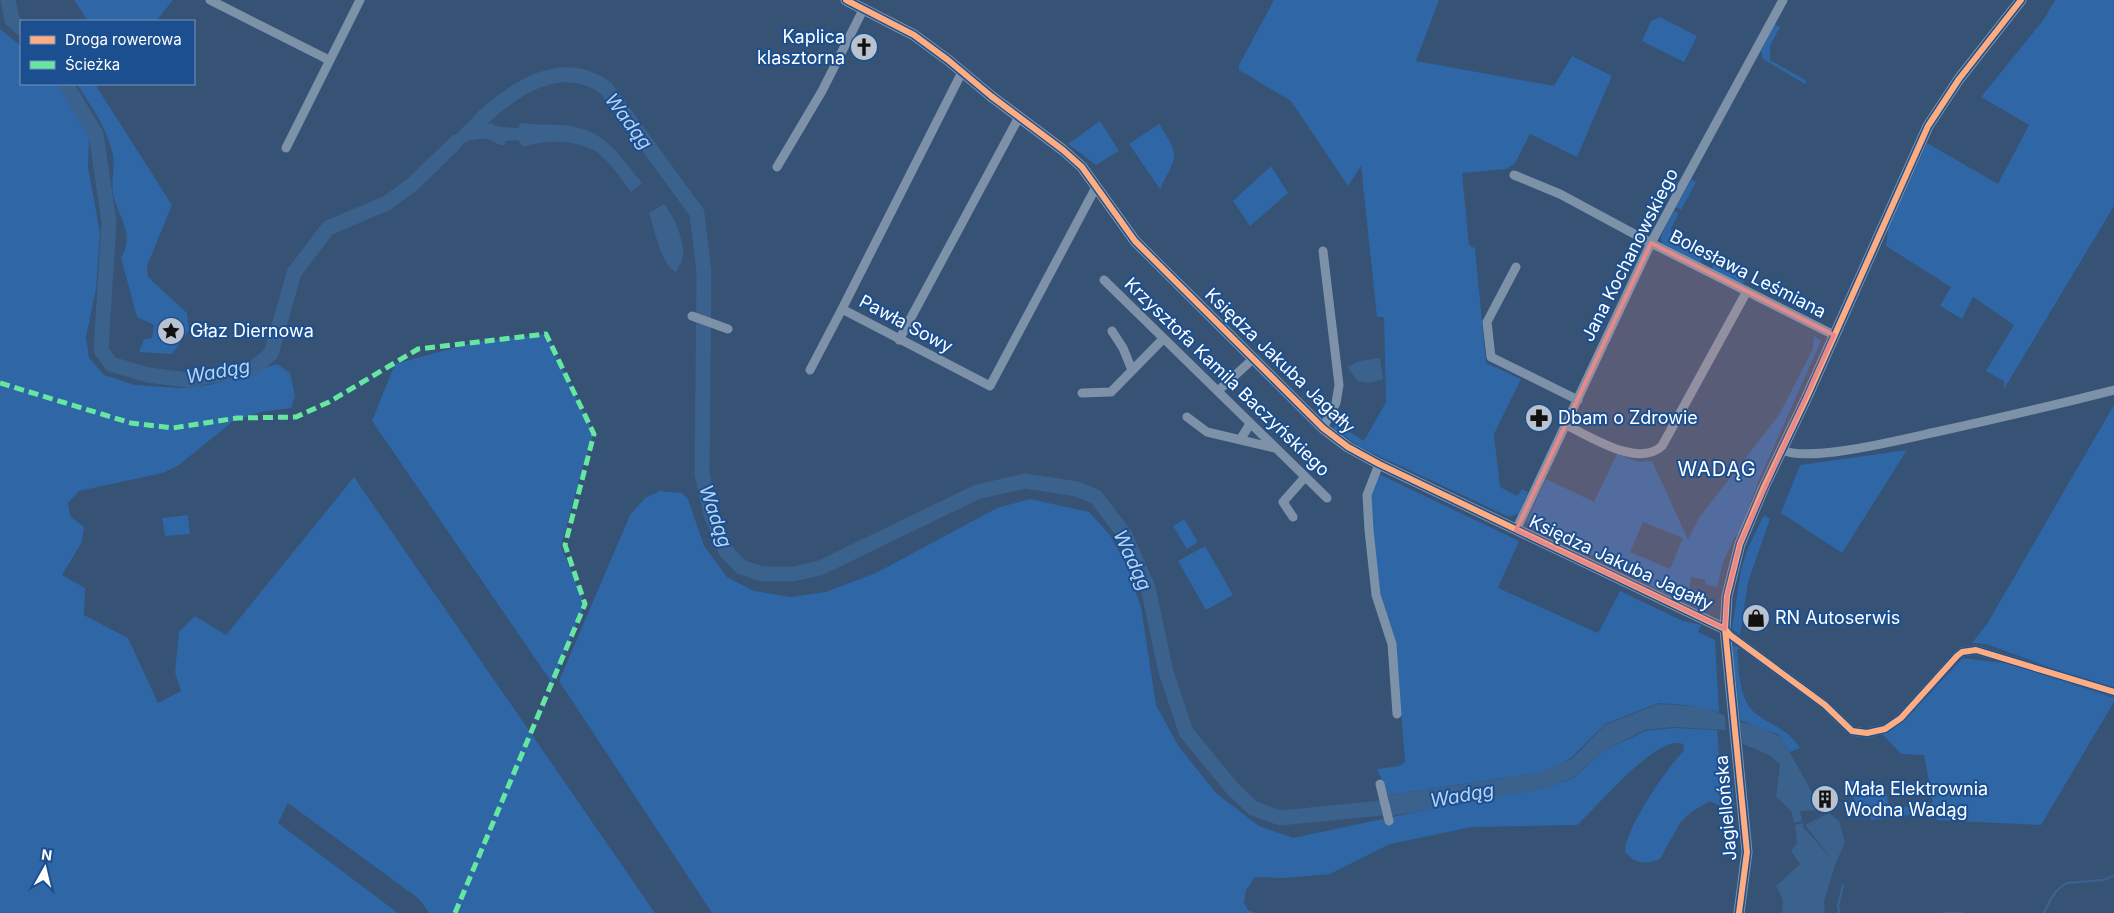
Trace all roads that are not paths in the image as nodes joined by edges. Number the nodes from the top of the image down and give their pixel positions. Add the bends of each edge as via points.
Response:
1 (210, 0) edge
2 (360, 0) edge
3 (846, 0) edge
4 (1783, 0) edge
5 (2021, 0) edge
6 (864, 8) junction
7 (329, 60) junction
8 (962, 72) junction
9 (1019, 117) junction
10 (286, 148) dead end
11 (777, 167) dead end
12 (1514, 175) dead end
13 (1096, 187) junction
14 (1651, 243) junction
15 (1324, 252) dead end
16 (1516, 267) dead end
17 (1104, 280) dead end
18 (1747, 291) junction
19 (842, 309) junction
20 (692, 316) dead end
21 (728, 329) dead end
22 (1112, 331) dead end
23 (1834, 335) junction
24 (1163, 339) junction
25 (899, 340) junction
26 (1253, 358) junction
27 (810, 370) dead end
28 (1132, 370) junction
29 (1219, 390) junction
30 (2114, 390) edge
31 (1082, 393) dead end
32 (1578, 400) junction
33 (1187, 417) dead end
34 (1250, 424) junction
35 (1566, 425) junction
36 (1323, 428) junction
37 (1240, 440) junction
38 (1275, 448) junction
39 (1782, 450) junction
40 (1379, 464) junction
41 (1305, 477) junction
42 (1327, 498) dead end
43 (1294, 517) dead end
44 (1516, 530) junction
45 (1725, 629) junction
46 (2114, 692) edge
47 (1731, 701) joint
48 (1397, 714) dead end
49 (1380, 784) dead end
50 (1389, 822) dead end
51 (1739, 913) edge

1 - 7 street
2 - 7 street
3 - 6 street, Księdza Jakuba Jagałły
4 - 14 street, Jana Kochanowskiego
5 - 23 street via 1959,79 1928,126
6 - 8 street, Księdza Jakuba Jagałły via 914,35
6 - 11 street via 822,91
7 - 10 street
8 - 9 street, Księdza Jakuba Jagałły
8 - 19 street, Pawła Sowy
9 - 13 street, Księdza Jakuba Jagałły via 1082,167
9 - 25 street
12 - 14 street, Bolesława Leśmiana via 1560,194
13 - 25 street, Pawła Sowy via 990,386
13 - 26 street, Księdza Jakuba Jagałły via 1135,241
14 - 18 street, Bolesława Leśmiana
14 - 32 street, Jana Kochanowskiego
15 - 36 street, Księdza Jakuba Jagałły via 1339,385 1336,403
16 - 32 street via 1488,322 1491,357
17 - 24 street, Krzysztofa Kamila Baczyńskiego
18 - 23 street, Bolesława Leśmiana
18 - 35 street via 1657,450 1638,455
19 - 25 street, Pawła Sowy
19 - 27 street
20 - 21 street
22 - 28 street
23 - 39 street
24 - 28 street
24 - 29 street, Krzysztofa Kamila Baczyńskiego
26 - 29 street
26 - 36 street, Księdza Jakuba Jagałły
28 - 31 street via 1111,392
29 - 34 street, Krzysztofa Kamila Baczyńskiego
30 - 39 street via 1852,450 1801,454
32 - 35 street, Jana Kochanowskiego
33 - 37 street via 1207,432
34 - 37 street
34 - 38 street, Krzysztofa Kamila Baczyńskiego
35 - 44 street, Jana Kochanowskiego
36 - 40 street, Księdza Jakuba Jagałły
37 - 38 street
38 - 41 street, Krzysztofa Kamila Baczyńskiego
39 - 45 street via 1740,544 1727,596
40 - 44 street, Księdza Jakuba Jagałły
40 - 48 street via 1367,495 1368,530 1376,595 1392,644
41 - 42 street, Krzysztofa Kamila Baczyńskiego
41 - 43 street via 1283,502
44 - 45 street, Księdza Jakuba Jagałły
45 - 46 street via 1825,705 1852,731 1867,733 1885,728 1901,718 1957,656 1969,650
45 - 47 street, Księdza Jakuba Jagałły
47 - 51 street, Jagiellońska via 1747,852
49 - 50 street

